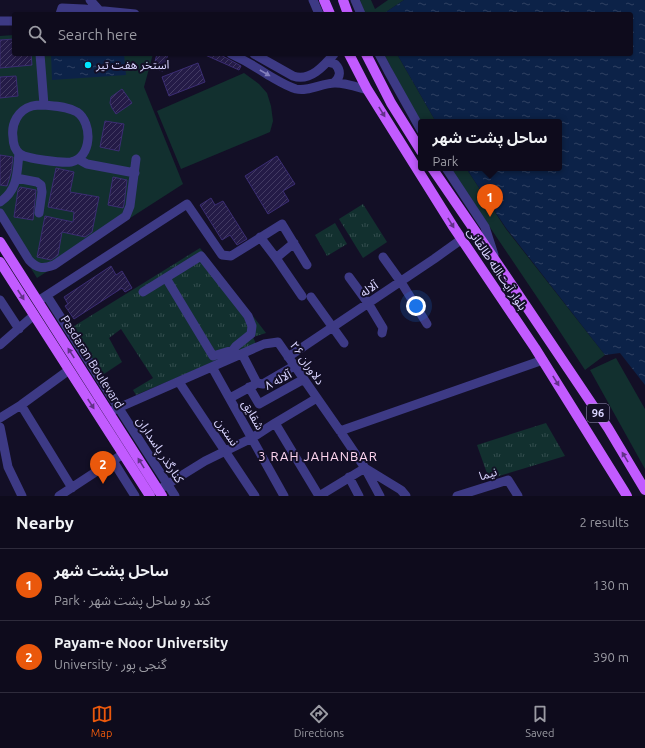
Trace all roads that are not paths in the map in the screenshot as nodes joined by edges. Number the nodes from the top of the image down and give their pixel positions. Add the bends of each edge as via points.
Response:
1 (69, 0) edge
2 (90, 0) edge
3 (313, 0) edge
4 (324, 0) edge
5 (342, 0) edge
6 (355, 0) edge
7 (61, 11) edge
8 (104, 12) edge
9 (319, 12) edge
10 (329, 12) edge
11 (347, 12) edge
12 (360, 12) edge
13 (12, 20) edge
14 (0, 21) edge
15 (40, 56) edge
16 (235, 56) edge
17 (258, 56) edge
18 (332, 56) edge
19 (350, 56) edge
20 (367, 56) edge
21 (381, 56) edge
22 (327, 62) junction
23 (334, 83) junction
24 (368, 90) junction
25 (44, 105) junction
26 (418, 125) edge
27 (418, 146) edge
28 (19, 153) junction
29 (78, 159) junction
30 (136, 159) dead end
31 (418, 169) edge
32 (419, 171) edge
33 (434, 171) edge
34 (448, 171) edge
35 (135, 173) junction
36 (16, 178) junction
37 (0, 202) edge
38 (0, 213) edge
39 (39, 213) dead end
40 (260, 237) junction
41 (462, 239) junction
42 (0, 242) edge
43 (294, 243) junction
44 (383, 257) dead end
45 (276, 258) junction
46 (495, 260) junction
47 (0, 262) edge
48 (307, 265) dead end
49 (349, 277) dead end
50 (166, 278) junction
51 (401, 282) junction
52 (143, 292) dead end
53 (42, 298) junction
54 (0, 300) edge
55 (368, 303) junction
56 (528, 308) junction
57 (34, 315) junction
58 (514, 317) junction
59 (427, 324) dead end
60 (333, 327) junction
61 (19, 329) junction
62 (382, 333) dead end
63 (548, 338) junction
64 (344, 343) dead end
65 (0, 345) edge
66 (535, 348) junction
67 (237, 354) junction
68 (288, 357) junction
69 (543, 360) junction
70 (294, 366) junction
71 (212, 367) junction
72 (69, 370) junction
73 (304, 379) junction
74 (179, 382) junction
75 (253, 385) junction
76 (230, 398) junction
77 (317, 398) junction
78 (21, 405) junction
79 (114, 410) junction
80 (0, 418) edge
81 (276, 423) junction
82 (0, 427) edge
83 (340, 431) junction
84 (252, 438) junction
85 (225, 450) junction
86 (123, 454) junction
87 (113, 461) junction
88 (365, 468) junction
89 (349, 477) junction
90 (167, 484) junction
91 (72, 488) junction
92 (645, 490) edge
93 (160, 493) edge
94 (22, 496) edge
95 (59, 496) edge
96 (135, 496) edge
97 (150, 496) edge
98 (175, 496) edge
99 (255, 496) edge
100 (284, 496) edge
101 (319, 496) edge
102 (359, 496) edge
103 (380, 496) edge
104 (406, 496) edge
105 (457, 496) edge
106 (518, 496) edge
107 (627, 496) edge

1 - 7 street
2 - 8 street
3 - 9 street
4 - 10 main road
5 - 11 main road
6 - 12 street
7 - 8 street
13 - 14 street
15 - 25 street
16 -> 23 street via 296,89
17 - 22 street via 299,78 315,72
18 - 22 street
19 - 24 main road, بلوار آیت‌الله طالقانی
20 - 27 main road via 391,103
21 - 26 street
22 - 23 street via 335,64 339,70 339,76
23 - 24 street
24 -> 31 main road, بلوار آیت‌الله طالقانی
25 - 28 street via 24,110 13,123 13,139
25 - 29 street via 70,108 83,118 88,133 84,153
28 - 29 street via 63,162
28 - 36 street
29 - 35 street via 87,164
30 - 35 street
32 -> 41 main road, بلوار آیت‌الله طالقانی
33 - 46 main road, بلوار آیت‌الله طالقانی
34 - 46 street via 485,228
35 - 38 street via 126,216 46,268 40,268 29,260
36 - 37 street via 10,194
36 - 39 street via 41,185
40 - 43 street via 282,224
40 - 45 street
40 - 53 street via 231,256 222,255 186,204
41 - 51 street, آلاله
41 - 58 main road, بلوار آیت‌الله طالقانی
42 - 53 main road, Pasdaran Boulevard
43 - 45 street
43 - 48 street
44 - 51 street
45 - 60 street
46 - 56 main road, بلوار آیت‌الله طالقانی
47 -> 57 main road, Pasdaran Boulevard
49 - 55 street
50 - 52 street
50 - 67 street via 213,356
50 - 67 street via 201,256 248,316 252,326 251,334 236,346
51 - 55 street, آلاله
51 - 59 street
53 - 79 main road, Pasdaran Boulevard
54 - 61 street
55 - 60 street, آلاله
55 - 62 street via 383,328
56 - 58 main road via 528,319 521,321
56 - 63 main road, بلوار آیت‌الله طالقانی
57 - 61 street
57 - 72 main road, Pasdaran Boulevard
58 - 66 main road, بلوار آیت‌الله طالقانی
60 - 64 street
60 - 68 street, آلاله
61 - 65 street
63 - 66 main road via 537,339
92 -> 63 main road, بلوار آیت‌الله طالقانی / 96 via 608,428
66 - 69 main road, بلوار آیت‌الله طالقانی / 96
67 - 68 street, دلاوران ۲۶ via 264,344 278,342
67 - 71 street, دلاوران ۲۶
67 - 75 street
68 - 70 street, دلاوران ۲۶
69 - 83 street
69 -> 107 main road, بلوار آیت‌الله طالقانی / 96
70 - 73 street, دلاوران ۲۶
70 - 75 street via 263,384
71 - 74 street, دلاوران ۲۶
71 - 76 street, شقایق
72 - 78 street
72 -> 86 main road, Pasdaran Boulevard
73 - 75 street, آلاله ۸ via 259,404
73 - 77 street, دلاوران ۲۶
74 - 79 street, دلاوران ۲۶
74 - 85 street, نسترن
75 - 76 street
76 - 84 street, شقایق
77 - 81 street
77 - 83 street, دلاوران ۲۶
78 - 80 street
78 - 91 street
79 - 90 street, کنارگذر پاسداران
93 -> 79 main road, Pasdaran Boulevard
81 - 84 street
81 - 101 street
82 - 94 street via 8,467
83 - 88 street, دلاوران ۲۶
84 - 85 street
84 - 100 street, شقایق
85 - 90 street
85 - 99 street, نسترن
86 - 87 street
86 - 97 main road, Pasdaran Boulevard
87 - 91 street
87 - 96 street
88 - 89 street
88 - 103 street
88 - 104 street, دلاوران ۲۶ via 401,490
89 - 101 street
89 - 102 street
90 - 93 street
90 - 98 street, کنارگذر پاسداران
91 - 95 street
105 - 106 street, نیما via 508,480

